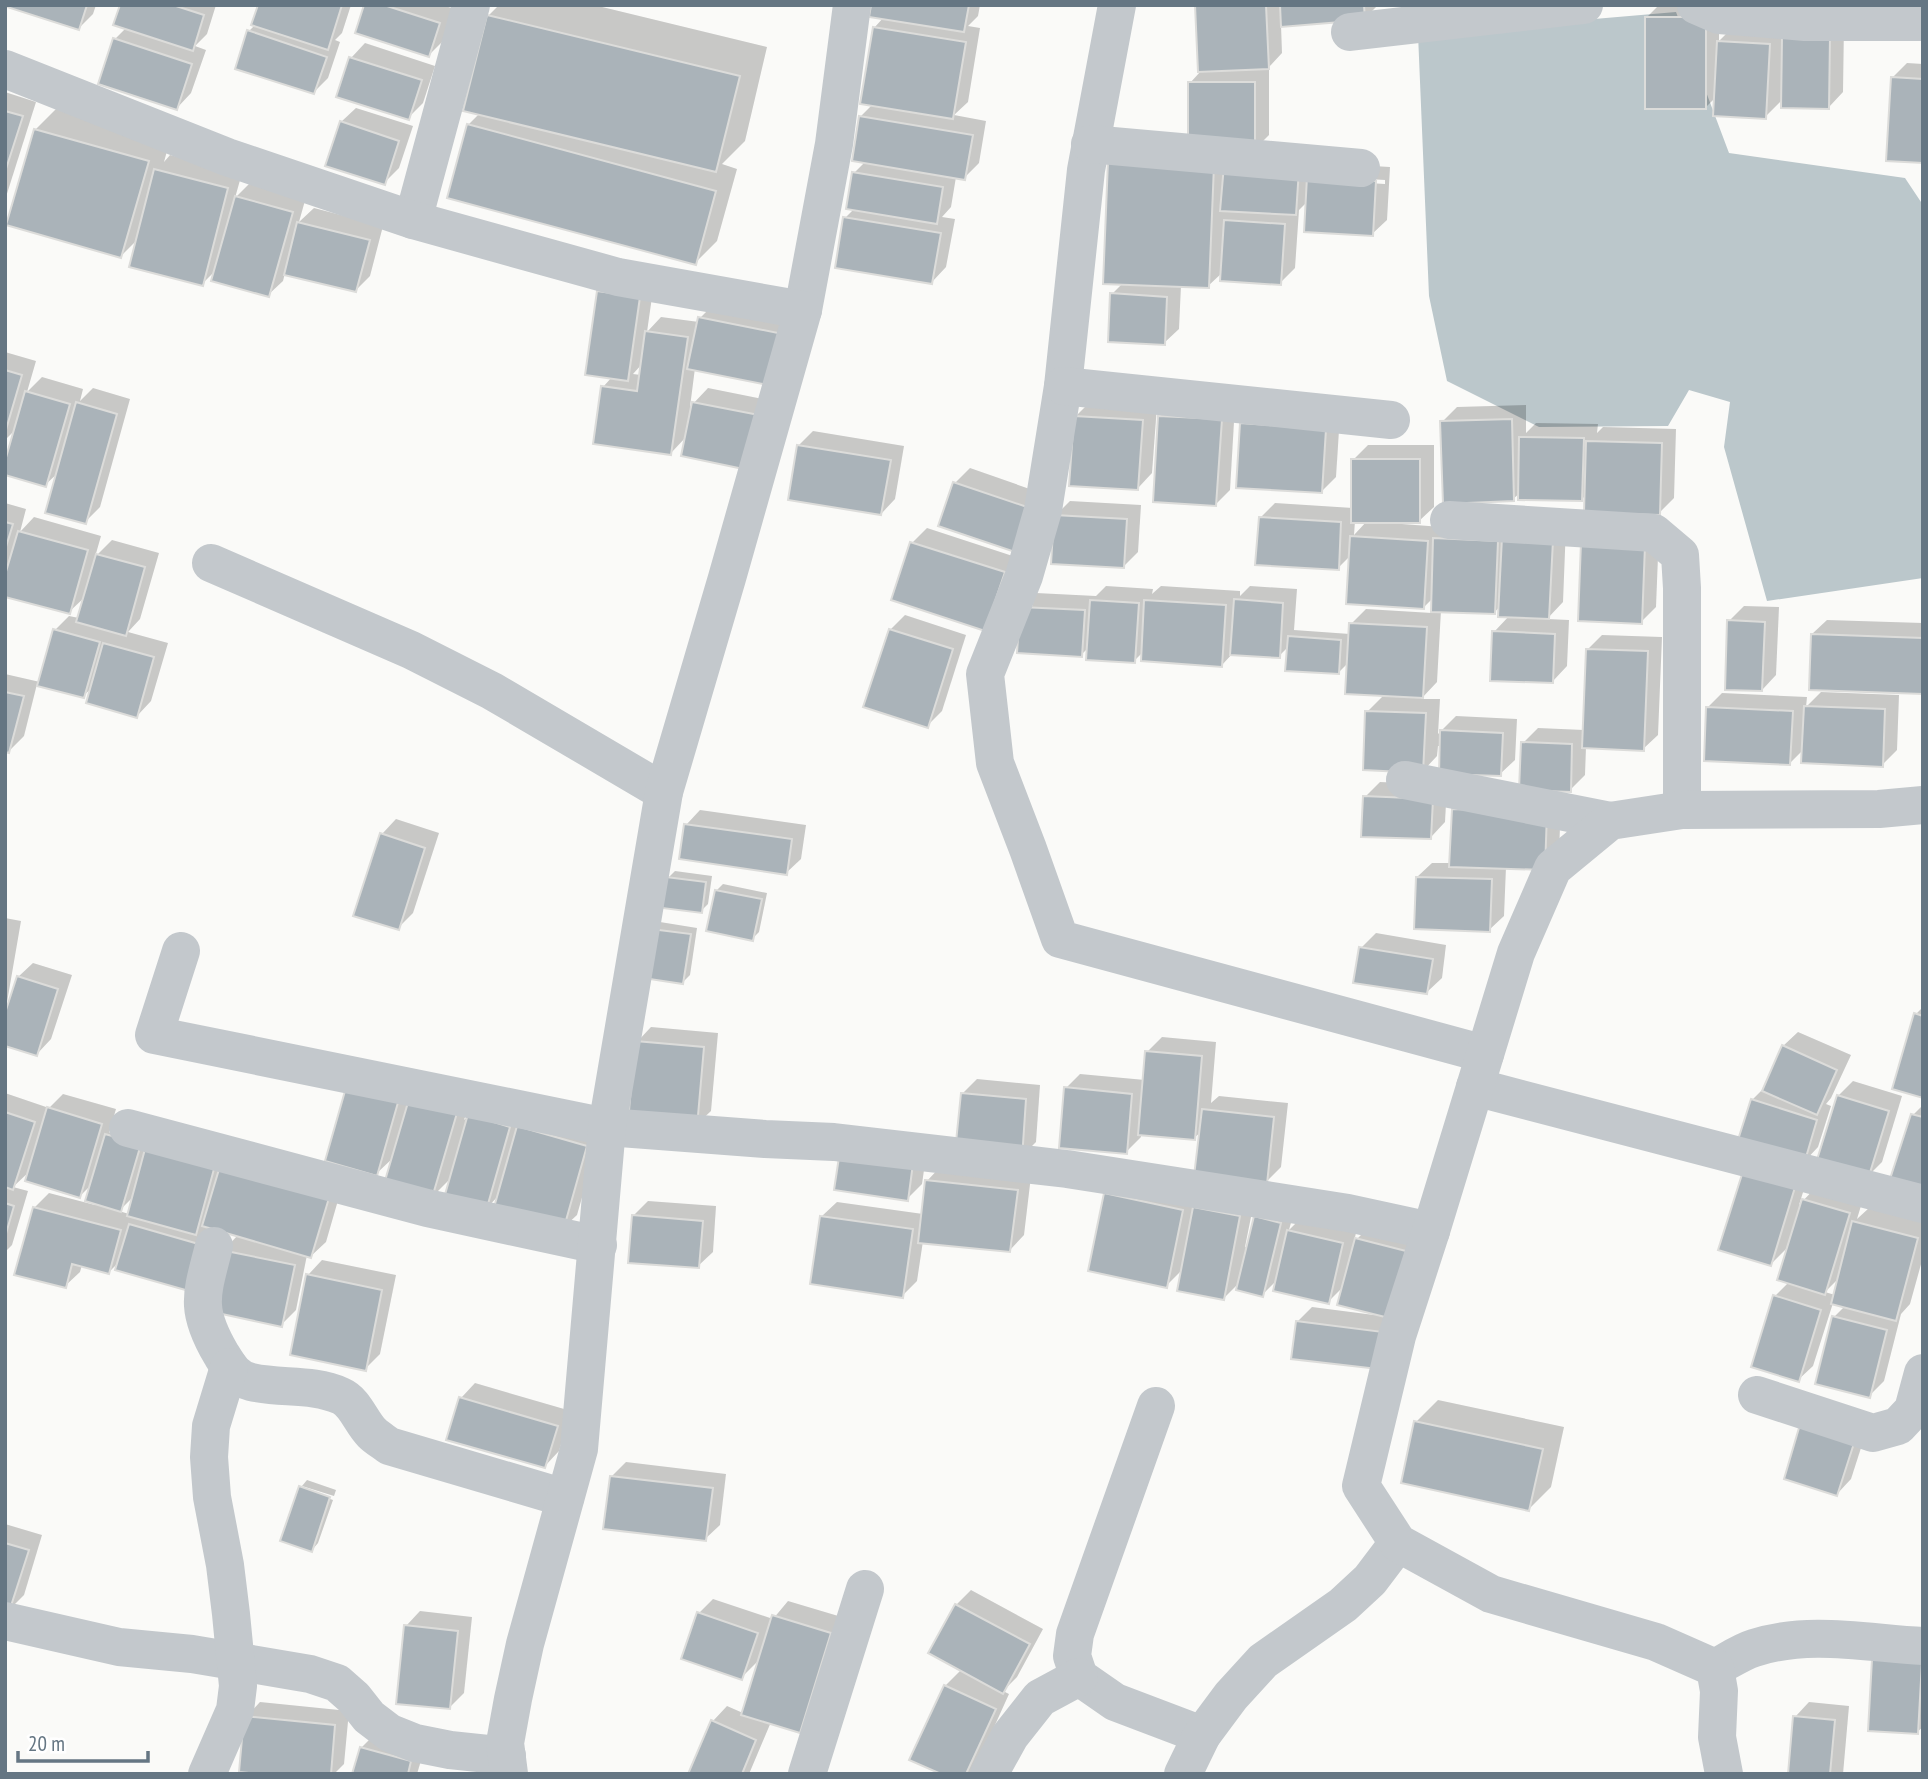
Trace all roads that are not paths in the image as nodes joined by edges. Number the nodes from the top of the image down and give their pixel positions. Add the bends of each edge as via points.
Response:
1 (852, 5) edge
2 (1117, 5) edge
3 (1584, 5) edge
4 (1696, 5) edge
5 (460, 8) edge
6 (1923, 22) edge
7 (1350, 32) dead end
8 (5, 69) edge
9 (1090, 144) junction
10 (1361, 169) dead end
11 (413, 220) junction
12 (803, 310) junction
13 (1063, 386) junction
14 (1391, 420) dead end
15 (1449, 520) dead end
16 (211, 563) dead end
17 (1405, 780) dead end
18 (664, 792) junction
19 (1923, 805) edge
20 (1682, 810) junction
21 (1610, 821) junction
22 (181, 951) dead end
23 (1480, 1071) junction
24 (607, 1127) junction
25 (128, 1128) dead end
26 (1923, 1204) edge
27 (1432, 1231) junction
28 (214, 1245) dead end
29 (598, 1245) junction
30 (229, 1367) junction
31 (1923, 1373) edge
32 (1757, 1395) dead end
33 (1156, 1406) dead end
34 (565, 1498) junction
35 (1398, 1543) junction
36 (865, 1589) dead end
37 (5, 1621) edge
38 (1923, 1646) edge
39 (234, 1661) junction
40 (1715, 1668) junction
41 (1079, 1677) junction
42 (1202, 1735) junction
43 (508, 1765) edge
44 (207, 1774) edge
45 (807, 1774) edge
46 (989, 1774) edge
47 (1183, 1774) edge
48 (1724, 1774) edge

1 - 12 street via 834,144
2 - 9 street
3 - 7 street
4 - 6 street via 1719,15 1805,22
5 - 11 street
8 - 11 street via 227,157
9 - 10 street
9 - 13 street
11 - 12 street via 618,277
12 - 18 street
13 - 14 street
13 - 23 street via 1043,510 1024,576 985,674 995,762 1060,939
15 - 20 street via 1654,533 1680,555
16 - 18 street via 411,650 492,691
17 - 21 street
18 - 24 street
19 - 20 street
20 - 21 street
21 - 23 street via 1553,868 1516,953
22 - 24 street via 155,1035
23 - 26 street
23 - 27 street
24 - 27 street via 834,1142 1053,1167 1348,1213
24 - 29 street
25 - 29 street via 426,1209
27 - 35 street via 1397,1336 1361,1486
28 - 30 street via 202,1307 208,1332
29 - 34 street via 579,1448
30 - 34 street via 250,1382 308,1387 346,1398 372,1433 390,1446
30 - 39 street via 211,1426 209,1457
31 - 32 street via 1913,1410 1898,1426 1873,1433
33 - 41 street via 1075,1634 1072,1656
34 - 43 street via 515,1688 505,1743
35 - 40 street via 1491,1594 1656,1642
35 - 42 street via 1370,1580 1343,1605 1263,1661
36 - 45 street
37 - 39 street via 119,1647
38 - 40 street via 1840,1638 1791,1639 1752,1648
39 - 43 street via 337,1683 390,1733
39 - 44 street via 238,1686 234,1710
40 - 48 street via 1717,1737
41 - 42 street via 1115,1702
41 - 46 street via 1040,1698 1010,1736
42 - 47 street

